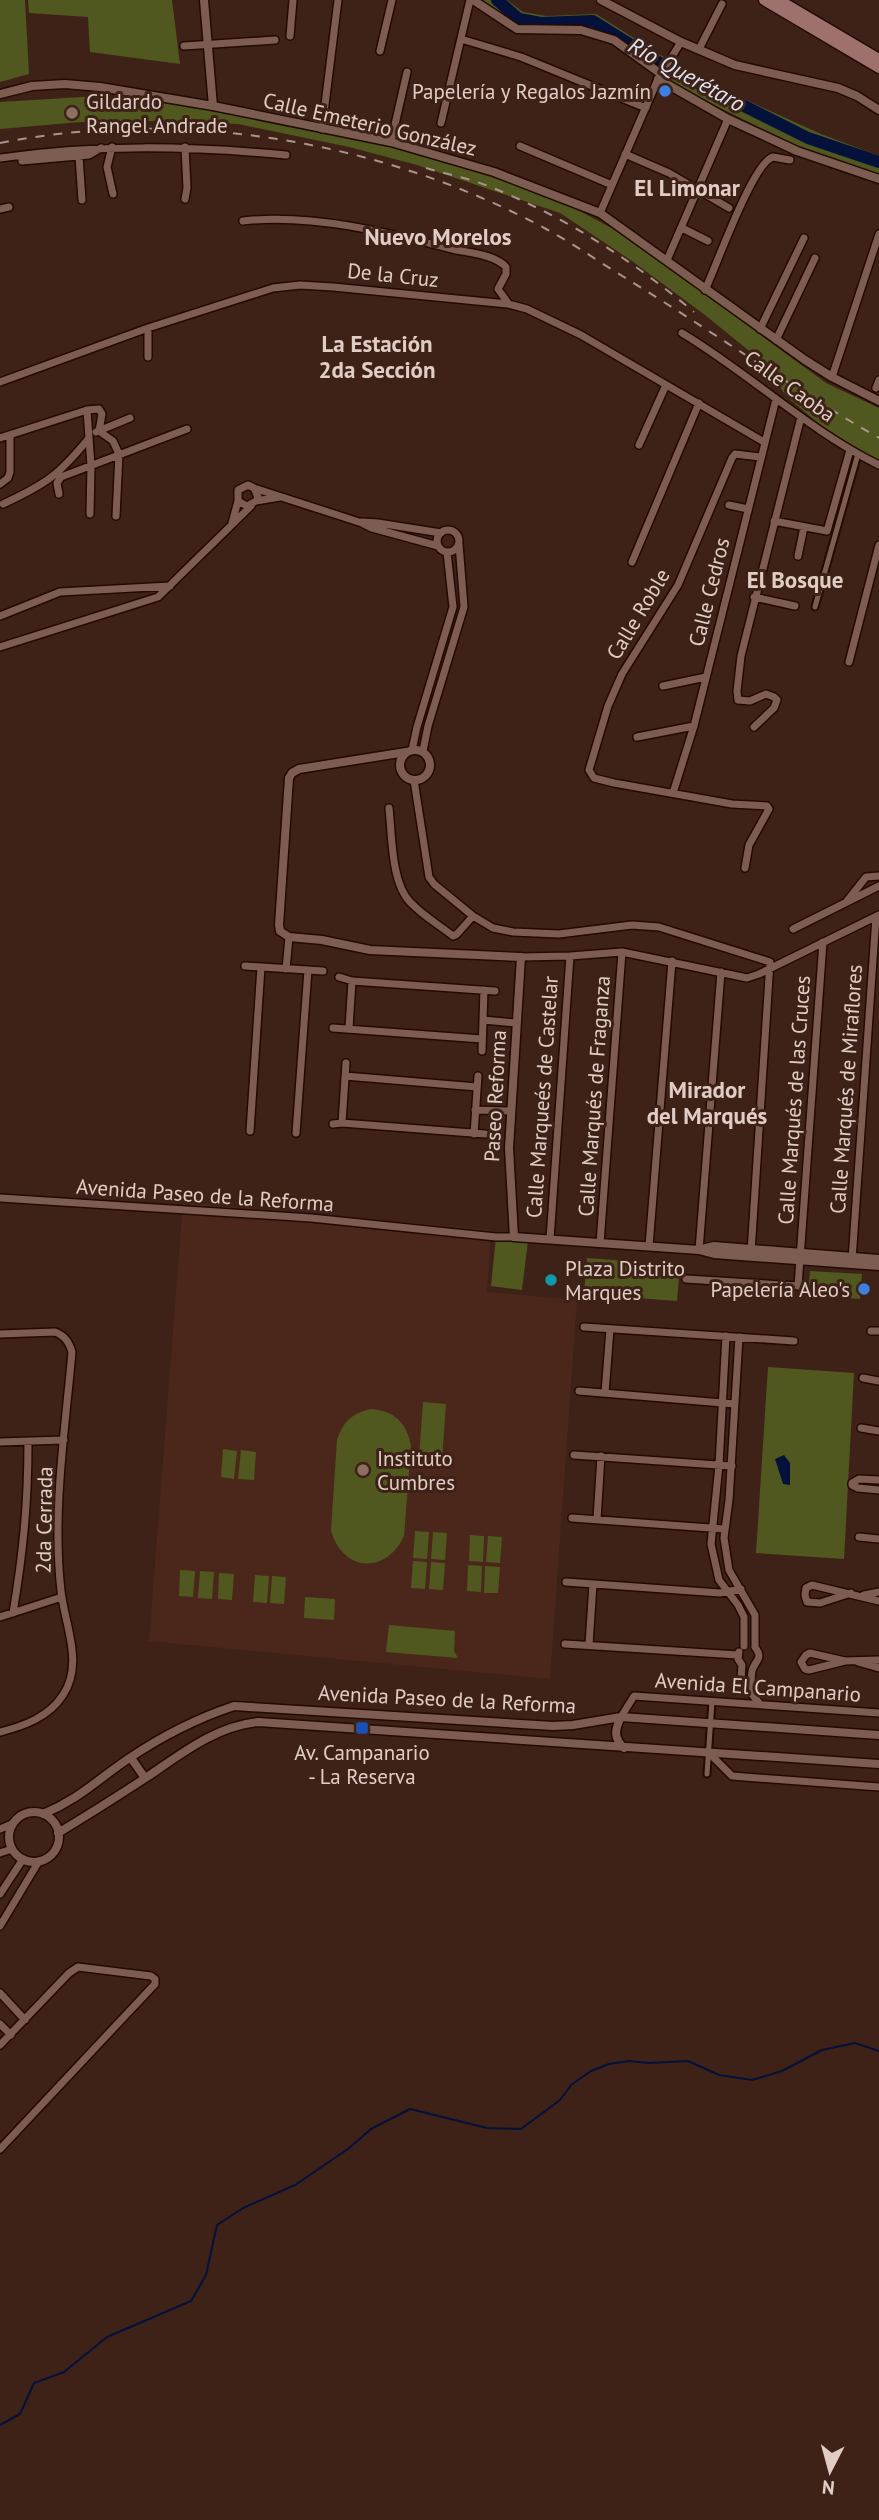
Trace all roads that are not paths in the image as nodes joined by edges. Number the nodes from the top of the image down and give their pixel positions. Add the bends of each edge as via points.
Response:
1 (204, 0) edge
2 (293, 0) edge
3 (338, 0) edge
4 (392, 0) edge
5 (472, 0) edge
6 (601, 0) edge
7 (764, 0) edge
8 (779, 0) edge
9 (722, 4) dead end
10 (290, 36) dead end
11 (461, 38) junction
12 (275, 40) dead end
13 (681, 42) junction
14 (184, 46) dead end
15 (208, 46) junction
16 (699, 49) junction
17 (380, 51) dead end
18 (879, 58) edge
19 (879, 68) edge
20 (407, 72) dead end
21 (661, 74) junction
22 (0, 94) edge
23 (213, 106) junction
24 (646, 108) junction
25 (879, 110) edge
26 (728, 120) junction
27 (441, 123) dead end
28 (322, 129) junction
29 (391, 142) junction
30 (520, 146) dead end
31 (101, 147) junction
32 (112, 147) junction
33 (185, 148) junction
34 (625, 154) junction
35 (286, 155) dead end
36 (79, 156) junction
37 (0, 158) edge
38 (790, 160) dead end
39 (22, 161) dead end
40 (879, 179) edge
41 (611, 185) junction
42 (699, 190) junction
43 (113, 194) dead end
44 (185, 199) dead end
45 (82, 200) dead end
46 (9, 207) dead end
47 (729, 208) dead end
48 (0, 209) edge
49 (600, 213) junction
50 (247, 220) dead end
51 (682, 228) junction
52 (879, 234) edge
53 (804, 238) dead end
54 (708, 241) dead end
55 (815, 258) dead end
56 (667, 260) junction
57 (705, 290) junction
58 (508, 304) junction
59 (148, 328) junction
60 (760, 329) junction
61 (682, 333) dead end
62 (776, 340) junction
63 (148, 357) dead end
64 (832, 377) junction
65 (0, 382) edge
66 (666, 385) junction
67 (776, 399) junction
68 (879, 401) edge
69 (699, 403) junction
70 (87, 410) junction
71 (801, 417) junction
72 (130, 418) dead end
73 (187, 429) dead end
74 (99, 431) junction
75 (10, 435) junction
76 (89, 436) junction
77 (0, 438) edge
78 (764, 442) junction
79 (639, 445) dead end
80 (850, 450) junction
81 (119, 454) junction
82 (858, 454) junction
83 (760, 457) junction
84 (879, 465) edge
85 (91, 466) junction
86 (0, 484) edge
87 (254, 488) junction
88 (59, 494) dead end
89 (281, 496) junction
90 (238, 501) junction
91 (253, 503) junction
92 (3, 504) dead end
93 (729, 505) dead end
94 (748, 509) junction
95 (90, 514) dead end
96 (116, 516) dead end
97 (774, 521) junction
98 (362, 523) junction
99 (232, 524) junction
100 (804, 527) junction
101 (441, 533) junction
102 (459, 544) junction
103 (879, 545) edge
104 (438, 546) junction
105 (447, 552) junction
106 (798, 556) dead end
107 (632, 562) dead end
108 (171, 586) junction
109 (132, 588) junction
110 (754, 597) junction
111 (134, 606) junction
112 (795, 606) dead end
113 (815, 607) dead end
114 (0, 616) edge
115 (0, 647) edge
116 (849, 662) dead end
117 (706, 677) junction
118 (663, 686) dead end
119 (694, 726) junction
120 (754, 727) dead end
121 (637, 737) dead end
122 (409, 751) junction
123 (423, 751) junction
124 (375, 758) junction
125 (400, 764) junction
126 (414, 780) junction
127 (673, 793) junction
128 (388, 808) dead end
129 (745, 868) dead end
130 (879, 876) edge
131 (879, 886) edge
132 (847, 902) junction
133 (473, 916) junction
134 (878, 916) edge
135 (793, 929) dead end
136 (289, 937) junction
137 (823, 942) junction
138 (622, 952) junction
139 (521, 957) junction
140 (570, 957) junction
141 (672, 961) junction
142 (245, 966) dead end
143 (261, 967) junction
144 (286, 969) junction
145 (770, 969) junction
146 (308, 970) junction
147 (323, 971) dead end
148 (721, 972) junction
149 (339, 977) dead end
150 (352, 981) junction
151 (484, 990) junction
152 (495, 991) dead end
153 (483, 1020) junction
154 (516, 1023) junction
155 (333, 1028) dead end
156 (349, 1028) junction
157 (482, 1039) junction
158 (482, 1051) dead end
159 (346, 1063) dead end
160 (345, 1076) junction
161 (478, 1076) dead end
162 (477, 1087) junction
163 (475, 1110) junction
164 (510, 1111) junction
165 (342, 1123) junction
166 (333, 1124) dead end
167 (250, 1131) dead end
168 (296, 1133) dead end
169 (474, 1134) junction
170 (485, 1134) dead end
171 (0, 1198) edge
172 (514, 1237) junction
173 (550, 1239) junction
174 (600, 1242) junction
175 (649, 1246) junction
176 (699, 1250) junction
177 (751, 1253) junction
178 (800, 1257) junction
179 (879, 1259) edge
180 (852, 1260) junction
181 (879, 1266) edge
182 (687, 1279) dead end
183 (584, 1327) dead end
184 (610, 1329) junction
185 (0, 1334) edge
186 (726, 1336) junction
187 (739, 1337) junction
188 (794, 1341) dead end
189 (863, 1378) dead end
190 (879, 1381) edge
191 (579, 1391) dead end
192 (605, 1393) junction
193 (723, 1402) junction
194 (735, 1404) junction
195 (860, 1428) dead end
196 (879, 1431) edge
197 (64, 1440) junction
198 (0, 1442) edge
199 (28, 1442) junction
200 (575, 1455) dead end
201 (601, 1456) junction
202 (719, 1465) junction
203 (732, 1466) junction
204 (879, 1480) edge
205 (879, 1490) edge
206 (572, 1518) dead end
207 (597, 1520) junction
208 (711, 1528) junction
209 (724, 1529) junction
210 (859, 1537) dead end
211 (879, 1539) edge
212 (566, 1583) dead end
213 (593, 1584) junction
214 (741, 1589) junction
215 (728, 1592) junction
216 (879, 1592) edge
217 (851, 1593) junction
218 (864, 1595) junction
219 (62, 1597) junction
220 (879, 1601) edge
221 (13, 1613) junction
222 (0, 1617) edge
223 (565, 1644) dead end
224 (589, 1646) junction
225 (744, 1646) junction
226 (755, 1647) junction
227 (821, 1654) junction
228 (738, 1655) junction
229 (879, 1660) edge
230 (845, 1661) junction
231 (858, 1662) junction
232 (742, 1665) junction
233 (753, 1667) junction
234 (822, 1668) junction
235 (879, 1668) edge
236 (740, 1692) junction
237 (751, 1693) junction
238 (712, 1700) junction
239 (729, 1702) junction
240 (760, 1704) junction
241 (338, 1712) junction
242 (879, 1713) edge
243 (621, 1717) junction
244 (710, 1723) junction
245 (337, 1727) junction
246 (0, 1732) edge
247 (879, 1735) edge
248 (624, 1748) junction
249 (708, 1752) junction
250 (131, 1758) junction
251 (879, 1764) edge
252 (707, 1774) dead end
253 (145, 1778) junction
254 (879, 1787) edge
255 (43, 1814) junction
256 (12, 1824) junction
257 (0, 1829) edge
258 (58, 1833) junction
259 (12, 1849) junction
260 (0, 1853) edge
261 (23, 1859) junction
262 (39, 1861) junction
263 (0, 1894) edge
264 (0, 1926) edge
265 (2, 1999) edge
266 (25, 2020) junction
267 (0, 2024) edge
268 (11, 2035) junction
269 (0, 2045) edge
270 (0, 2149) edge

1 - 15 street
2 - 10 street
3 - 28 street
4 - 17 street
5 - 11 street
5 - 21 street via 517,29 581,30 614,40
6 - 13 street
7 - 19 main road
8 - 18 main road
9 - 16 street
11 - 24 street
11 - 27 street
12 - 15 street
13 - 16 street
13 - 21 street
14 - 15 street
15 - 23 street
16 - 25 street via 735,65 838,88
20 - 29 street
21 - 24 street
21 - 26 street
22 - 23 street, Calle Emeterio González via 32,86 65,85
23 - 28 street, Calle Emeterio González
24 - 34 street
26 - 40 street via 797,151
26 - 42 street
28 - 29 street, Calle Emeterio González
29 - 49 street, Calle Emeterio González via 494,172
30 - 41 street
31 - 32 street
31 - 36 street
31 - 37 street
32 - 33 street
32 - 43 street via 107,167
33 - 35 street
33 - 44 street
34 - 41 street
34 - 42 street
36 - 39 street
36 - 45 street
38 - 57 street via 773,157 762,164
41 - 49 street
42 - 47 street
42 - 51 street
46 - 48 street
49 - 56 street, Calle Emeterio González
50 - 58 street via 321,223 494,259 506,267 498,289
51 - 54 street
51 - 56 street
52 - 64 street
53 - 60 street
55 - 62 street
56 - 57 street, Calle Emeterio González
57 - 60 street, Calle Emeterio González
58 - 59 street, De la Cruz via 300,285 273,288
58 - 66 street, De la Cruz via 581,335
59 - 63 street
59 - 65 street, De la Cruz
60 - 62 street, Calle Emeterio González
61 - 67 street, Calle Caoba
62 - 64 street, Calle Emeterio González
64 - 68 street, Calle Emeterio González
66 - 69 street, De la Cruz
66 - 79 street
67 - 71 street, Calle Caoba
67 - 78 street, Calle Cedros
69 - 78 street, De la Cruz
69 - 107 street
70 - 74 street via 99,409 102,414
70 - 75 street
70 - 76 street
71 - 80 street, Calle Caoba
71 - 97 street
72 - 74 street
73 - 81 street
74 - 76 street
74 - 81 street via 113,441
75 - 77 street
75 - 86 street via 10,472
76 - 85 street
76 - 92 street via 45,484
78 - 83 street, Calle Cedros
80 - 82 street, Calle Caoba
80 - 100 street via 829,528
81 - 85 street
81 - 96 street
82 - 84 street, Calle Caoba
82 - 113 street
83 - 94 street, Calle Cedros
83 - 127 street, Calle Roble via 741,453 732,458 678,585 634,654 608,706 589,770 594,778
85 - 88 street via 58,480
85 - 95 street
87 - 89 street
87 - 90 street via 241,487
87 - 91 street via 258,496
89 - 91 street
89 - 98 street
90 - 91 street
90 - 99 street
91 - 99 street
93 - 94 street
94 - 117 street, Calle Cedros
97 - 100 street
97 - 110 street
98 - 101 street
98 - 104 street
99 - 108 street
100 - 106 street
101 - 102 street via 452,531
101 - 104 street
102 - 105 street
102 - 123 street via 464,607
103 - 116 street
104 - 105 street
105 - 122 street via 453,607
108 - 109 street
108 - 111 street
109 - 111 street
109 - 114 street via 60,592
110 - 112 street
110 - 120 street via 743,641 738,700 766,694 777,700
111 - 115 street
117 - 118 street
117 - 119 street, Calle Cedros
119 - 121 street
119 - 127 street, Calle Cedros
122 - 123 street
122 - 124 street
122 - 125 street
123 - 126 street via 431,765 422,779
124 - 125 street
124 - 136 street via 299,769 289,778 279,925
125 - 126 street
126 - 133 street via 429,877
127 - 129 street via 769,807 747,851
128 - 133 street via 402,893 453,936
130 - 132 street via 866,877
131 - 132 street
132 - 135 street
133 - 145 street via 493,928 513,932 559,934 632,925 659,927 767,960
134 - 137 street
134 - 180 street, Calle Marqués de Miraflores
136 - 139 street via 370,950
136 - 144 street
137 - 145 street
137 - 178 street, Calle Marqués de las Cruces
138 - 140 street
138 - 141 street
138 - 174 street, Calle Marqués de Fraganza
139 - 140 street
139 - 154 street, Paseo Reforma
140 - 173 street, Calle Marqueés de Castelar
141 - 148 street
141 - 175 street
142 - 143 street
143 - 144 street
143 - 167 street
144 - 146 street
145 - 148 street via 747,978
145 - 177 street
146 - 147 street
146 - 168 street
148 - 176 street
149 - 150 street
150 - 151 street
150 - 156 street
151 - 152 street
151 - 153 street
153 - 154 street
153 - 157 street
154 - 164 street, Paseo Reforma
155 - 156 street
156 - 157 street
157 - 158 street
159 - 160 street
160 - 162 street
160 - 165 street
161 - 162 street
162 - 163 street
163 - 164 street
163 - 169 street
164 - 172 street, Paseo Reforma
165 - 166 street
165 - 169 street
169 - 170 street
171 - 172 street, Avenida Paseo de la Reforma via 311,1218
172 - 173 street, Avenida Paseo de la Reforma
173 - 174 street, Avenida Paseo de la Reforma
174 - 175 street, Avenida Paseo de la Reforma
175 - 176 street, Avenida Paseo de la Reforma
176 - 177 street, Avenida Paseo de la Reforma via 714,1246
177 - 178 street, Avenida Paseo de la Reforma
178 - 180 street, Avenida Paseo de la Reforma
178 - 182 street via 798,1286
179 - 180 street, Avenida Paseo de la Reforma
180 - 181 street, Avenida Paseo de la Reforma
183 - 184 street
184 - 186 street
184 - 192 street
185 - 197 street, 2da Cerrada via 55,1332 70,1345
186 - 187 street
186 - 193 street
187 - 188 street
187 - 194 street
189 - 190 street
191 - 192 street
192 - 193 street
193 - 194 street
193 - 202 street
194 - 203 street
195 - 196 street
197 - 199 street
197 - 219 street, 2da Cerrada via 57,1525
198 - 199 street
199 - 221 street via 24,1550
200 - 201 street
201 - 202 street
201 - 207 street
202 - 203 street
202 - 208 street
203 - 209 street
204 - 205 street via 855,1479 852,1483
206 - 207 street
207 - 208 street
208 - 209 street
208 - 215 street via 715,1569
209 - 214 street via 726,1563
210 - 211 street
212 - 213 street
213 - 215 street
213 - 224 street
214 - 215 street
214 - 226 street via 755,1615
215 - 225 street via 744,1617
216 - 218 street
217 - 217 street via 813,1585 806,1588 805,1595 807,1602 813,1603
217 - 218 street
218 - 220 street
219 - 221 street
219 - 246 street, 2da Cerrada via 73,1646 73,1668 64,1695 26,1725
221 - 222 street
223 - 224 street
224 - 228 street
225 - 226 street
225 - 228 street
226 - 233 street via 760,1655
227 - 230 street
227 - 234 street
227 - 234 street via 806,1655 801,1662 804,1669
228 - 232 street
229 - 231 street
230 - 231 street
230 - 234 street
231 - 235 street
232 - 233 street
232 - 236 street
233 - 237 street
236 - 237 street
236 - 239 street
237 - 240 street
238 - 239 street, Avenida El Campanario
238 - 243 street, Avenida El Campanario via 634,1696
238 - 244 street
239 - 240 street, Avenida El Campanario
240 - 242 street, Avenida El Campanario
241 - 243 street, Avenida Paseo de la Reforma via 553,1726
241 - 245 street
241 - 250 street, Avenida Paseo de la Reforma via 234,1706 189,1722
243 - 244 street, Avenida Paseo de la Reforma
243 - 248 street via 615,1734
244 - 247 street, Avenida Paseo de la Reforma
244 - 249 street
245 - 248 street, Avenida Paseo de la Reforma
245 - 253 street, Avenida Paseo de la Reforma via 241,1724 191,1747
248 - 249 street, Avenida Paseo de la Reforma
249 - 251 street, Avenida Paseo de la Reforma
249 - 252 street
249 - 254 street via 732,1776
250 - 253 street
250 - 255 street, Avenida Paseo de la Reforma via 67,1804
253 - 258 street, Avenida Paseo de la Reforma
255 - 256 street via 26,1814
255 - 258 street
256 - 257 street
256 - 259 street
258 - 262 street via 52,1854
259 - 260 street
259 - 261 street
261 - 262 street
261 - 263 street
262 - 264 street
265 - 266 street
266 - 268 street
266 - 270 street via 78,1967 155,1979
267 - 268 street
268 - 269 street

